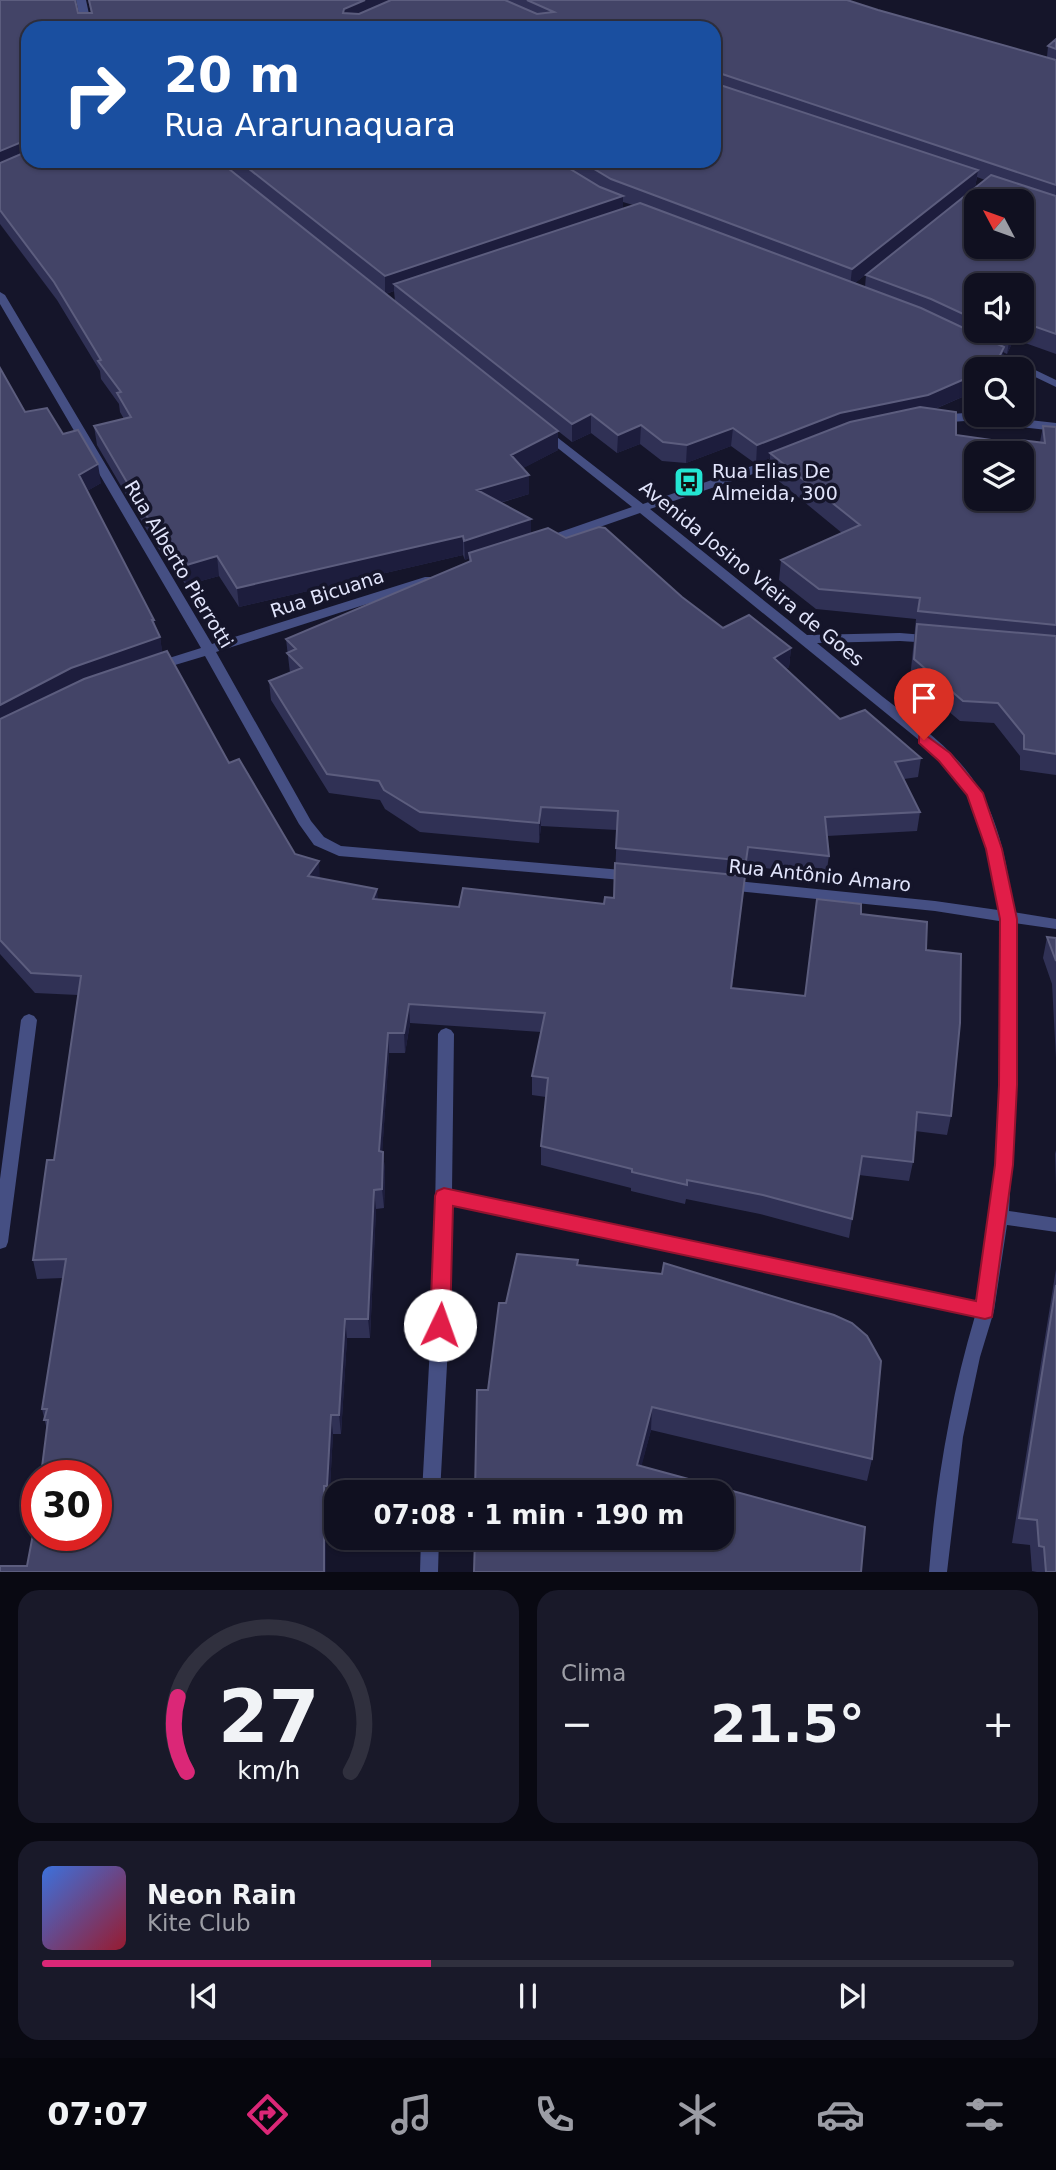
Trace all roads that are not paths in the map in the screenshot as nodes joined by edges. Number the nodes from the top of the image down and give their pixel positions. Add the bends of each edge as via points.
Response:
1 (80, 0) edge
2 (85, 21) edge
3 (0, 295) edge
4 (978, 345) edge
5 (1056, 384) edge
6 (929, 419) edge
7 (533, 421) edge
8 (1056, 427) edge
9 (796, 454) edge
10 (641, 508) junction
11 (529, 547) edge
12 (440, 576) edge
13 (804, 639) junction
14 (941, 640) edge
15 (209, 651) junction
16 (137, 672) edge
17 (646, 877) edge
18 (715, 884) edge
19 (1008, 919) junction
20 (1056, 924) edge
21 (29, 1020) dead end
22 (446, 1034) dead end
23 (444, 1196) junction
24 (1000, 1217) junction
25 (1056, 1226) edge
26 (0, 1242) edge
27 (985, 1311) junction
28 (432, 1480) edge
29 (430, 1550) edge
30 (429, 1572) edge
31 (938, 1572) edge

1 - 2 street
3 - 15 street, Rua Alberto Pierrotti
4 - 5 street
6 - 8 street via 965,417
7 - 10 street, Avenida Josino Vieira de Goes
9 - 10 street
10 - 11 street
10 - 13 street, Avenida Josino Vieira de Goes
12 - 15 street, Rua Bicuana
13 - 14 street via 900,636
13 - 19 street, Avenida Josino Vieira de Goes via 945,757 975,793 994,849
15 - 16 street, Rua Bicuana
15 - 17 street, Rua Alberto Pierrotti via 306,824 328,848
18 - 19 street, Rua Antônio Amaro via 935,906
19 - 20 street, Rua Antônio Amaro
19 - 24 street, Avenida Josino Vieira de Goes via 1008,1085
21 - 26 street
22 - 23 street
23 - 27 street
23 - 28 street
24 - 25 street
24 - 27 street, Avenida Josino Vieira de Goes
27 - 31 street, Avenida Josino Vieira de Goes via 971,1356 943,1496
29 - 30 street

